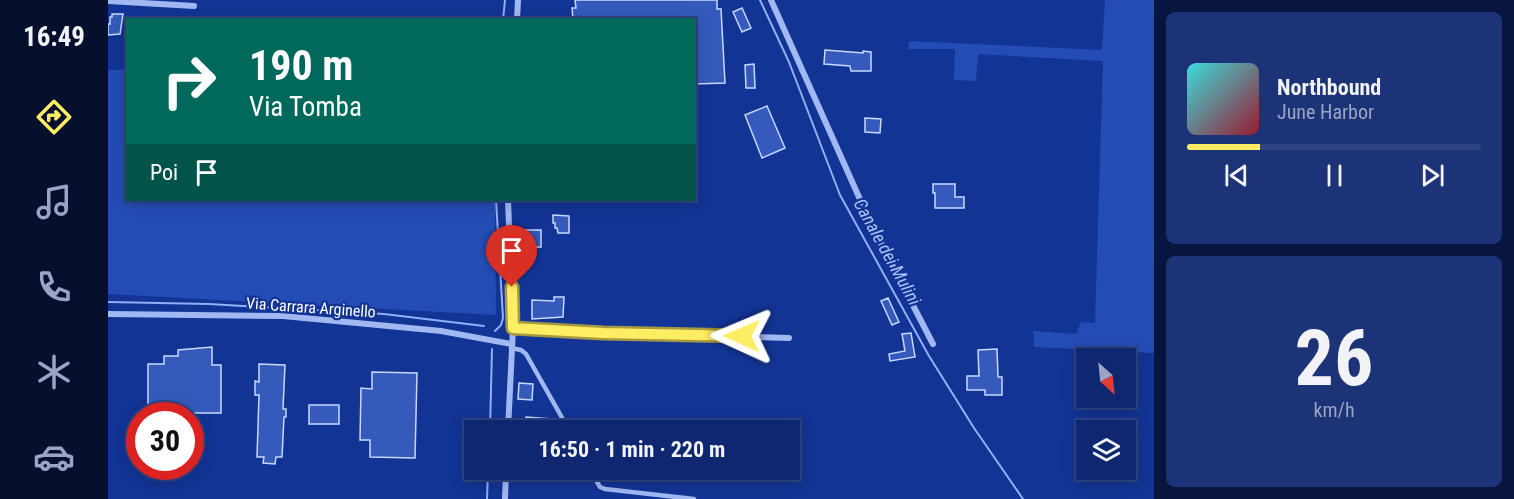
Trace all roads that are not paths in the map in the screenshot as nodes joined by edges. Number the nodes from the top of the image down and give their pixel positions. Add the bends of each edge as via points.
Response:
1 (518, 0) edge
2 (771, 0) edge
3 (108, 1) edge
4 (194, 6) dead end
5 (517, 18) edge
6 (508, 201) edge
7 (108, 314) edge
8 (513, 328) junction
9 (789, 338) dead end
10 (933, 344) dead end
11 (511, 346) junction
12 (508, 420) edge
13 (563, 420) edge
14 (507, 480) edge
15 (596, 480) edge
16 (506, 499) edge
17 (691, 499) edge

1 - 5 street
2 - 10 street via 871,224
3 - 4 street
6 - 8 street
7 - 11 street, Via Carrara Arginello via 283,316 441,331
8 - 9 street
8 - 11 street
11 - 12 street
11 - 13 lane via 526,354
14 - 16 street
15 - 17 lane via 604,489

